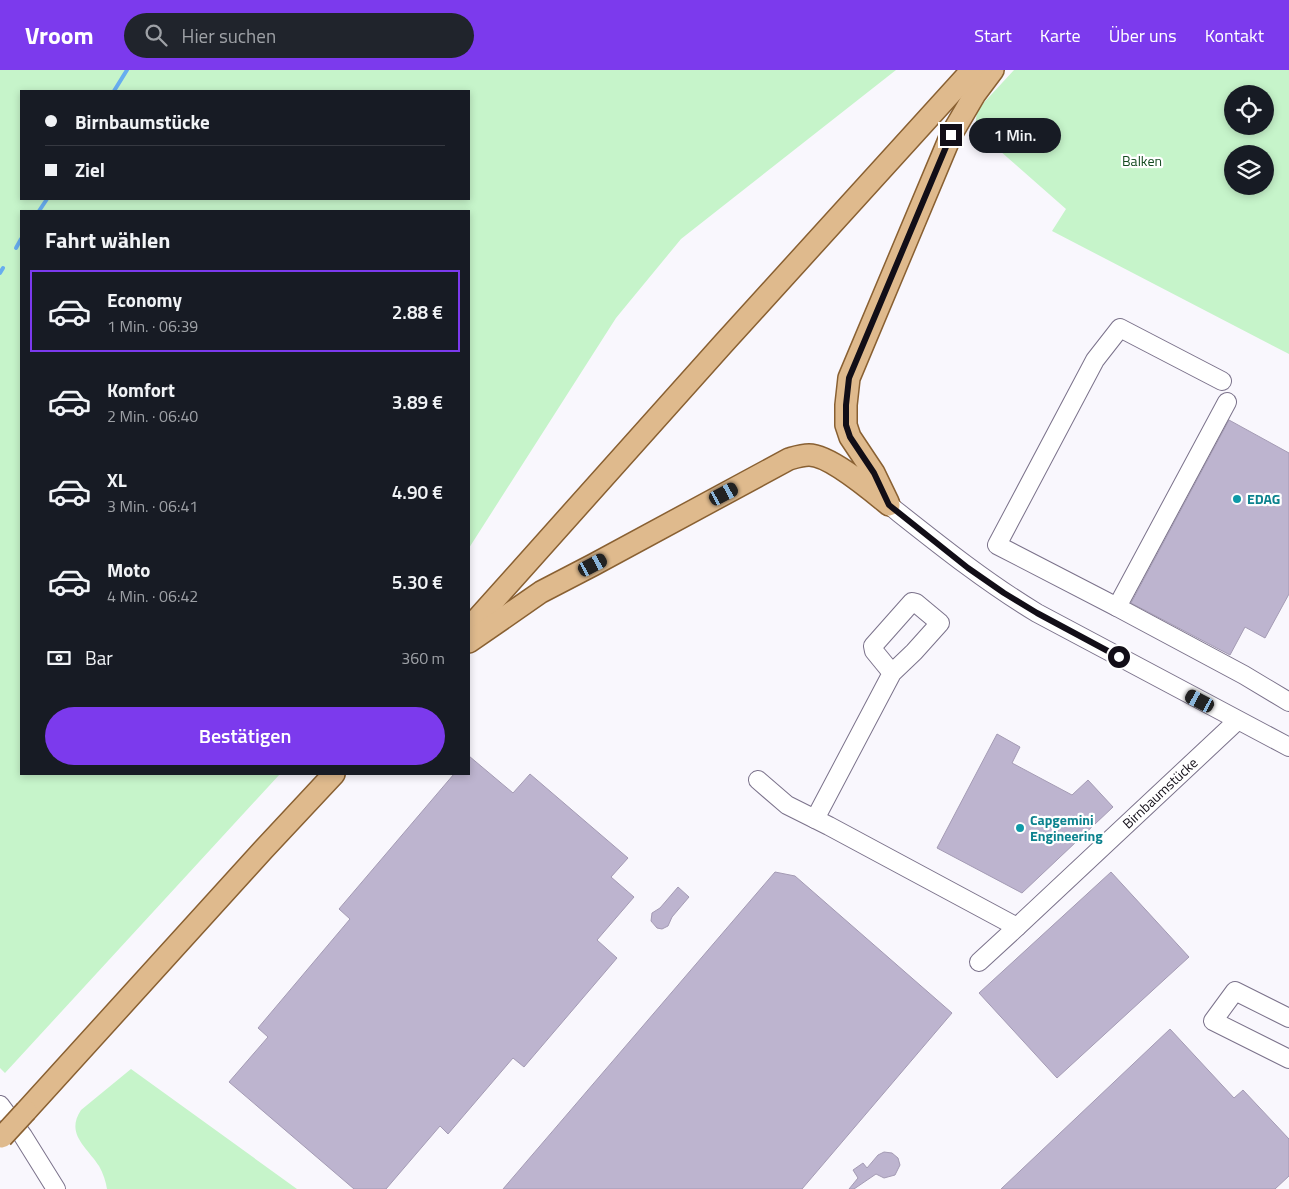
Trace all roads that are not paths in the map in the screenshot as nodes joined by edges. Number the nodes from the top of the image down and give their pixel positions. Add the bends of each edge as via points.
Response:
1 (972, 70) edge
2 (993, 70) edge
3 (1222, 381) dead end
4 (1227, 402) dead end
5 (889, 505) junction
6 (1117, 607) junction
7 (470, 627) edge
8 (470, 641) edge
9 (892, 673) dead end
10 (1289, 702) edge
11 (1237, 721) junction
12 (1289, 748) edge
13 (333, 775) edge
14 (758, 780) dead end
15 (815, 819) junction
16 (1017, 927) junction
17 (979, 962) dead end
18 (1289, 1018) edge
19 (1289, 1059) edge
20 (0, 1105) edge
21 (1, 1138) edge
22 (56, 1189) edge

1 - 7 main road
2 - 5 main road via 951,135 849,378 846,425
3 - 6 street via 1120,328 1095,360 997,544
4 - 6 street
5 - 8 main road via 828,461 810,454 789,459 541,592
5 - 11 street via 1004,593
6 - 10 street
9 - 15 street
11 - 12 street
11 - 16 street, Birnbaumstücke
13 - 21 main road, bridge
14 - 15 street via 787,805
15 - 16 street
16 - 17 street, Birnbaumstücke
18 - 19 street via 1235,991 1213,1021
20 - 22 street

